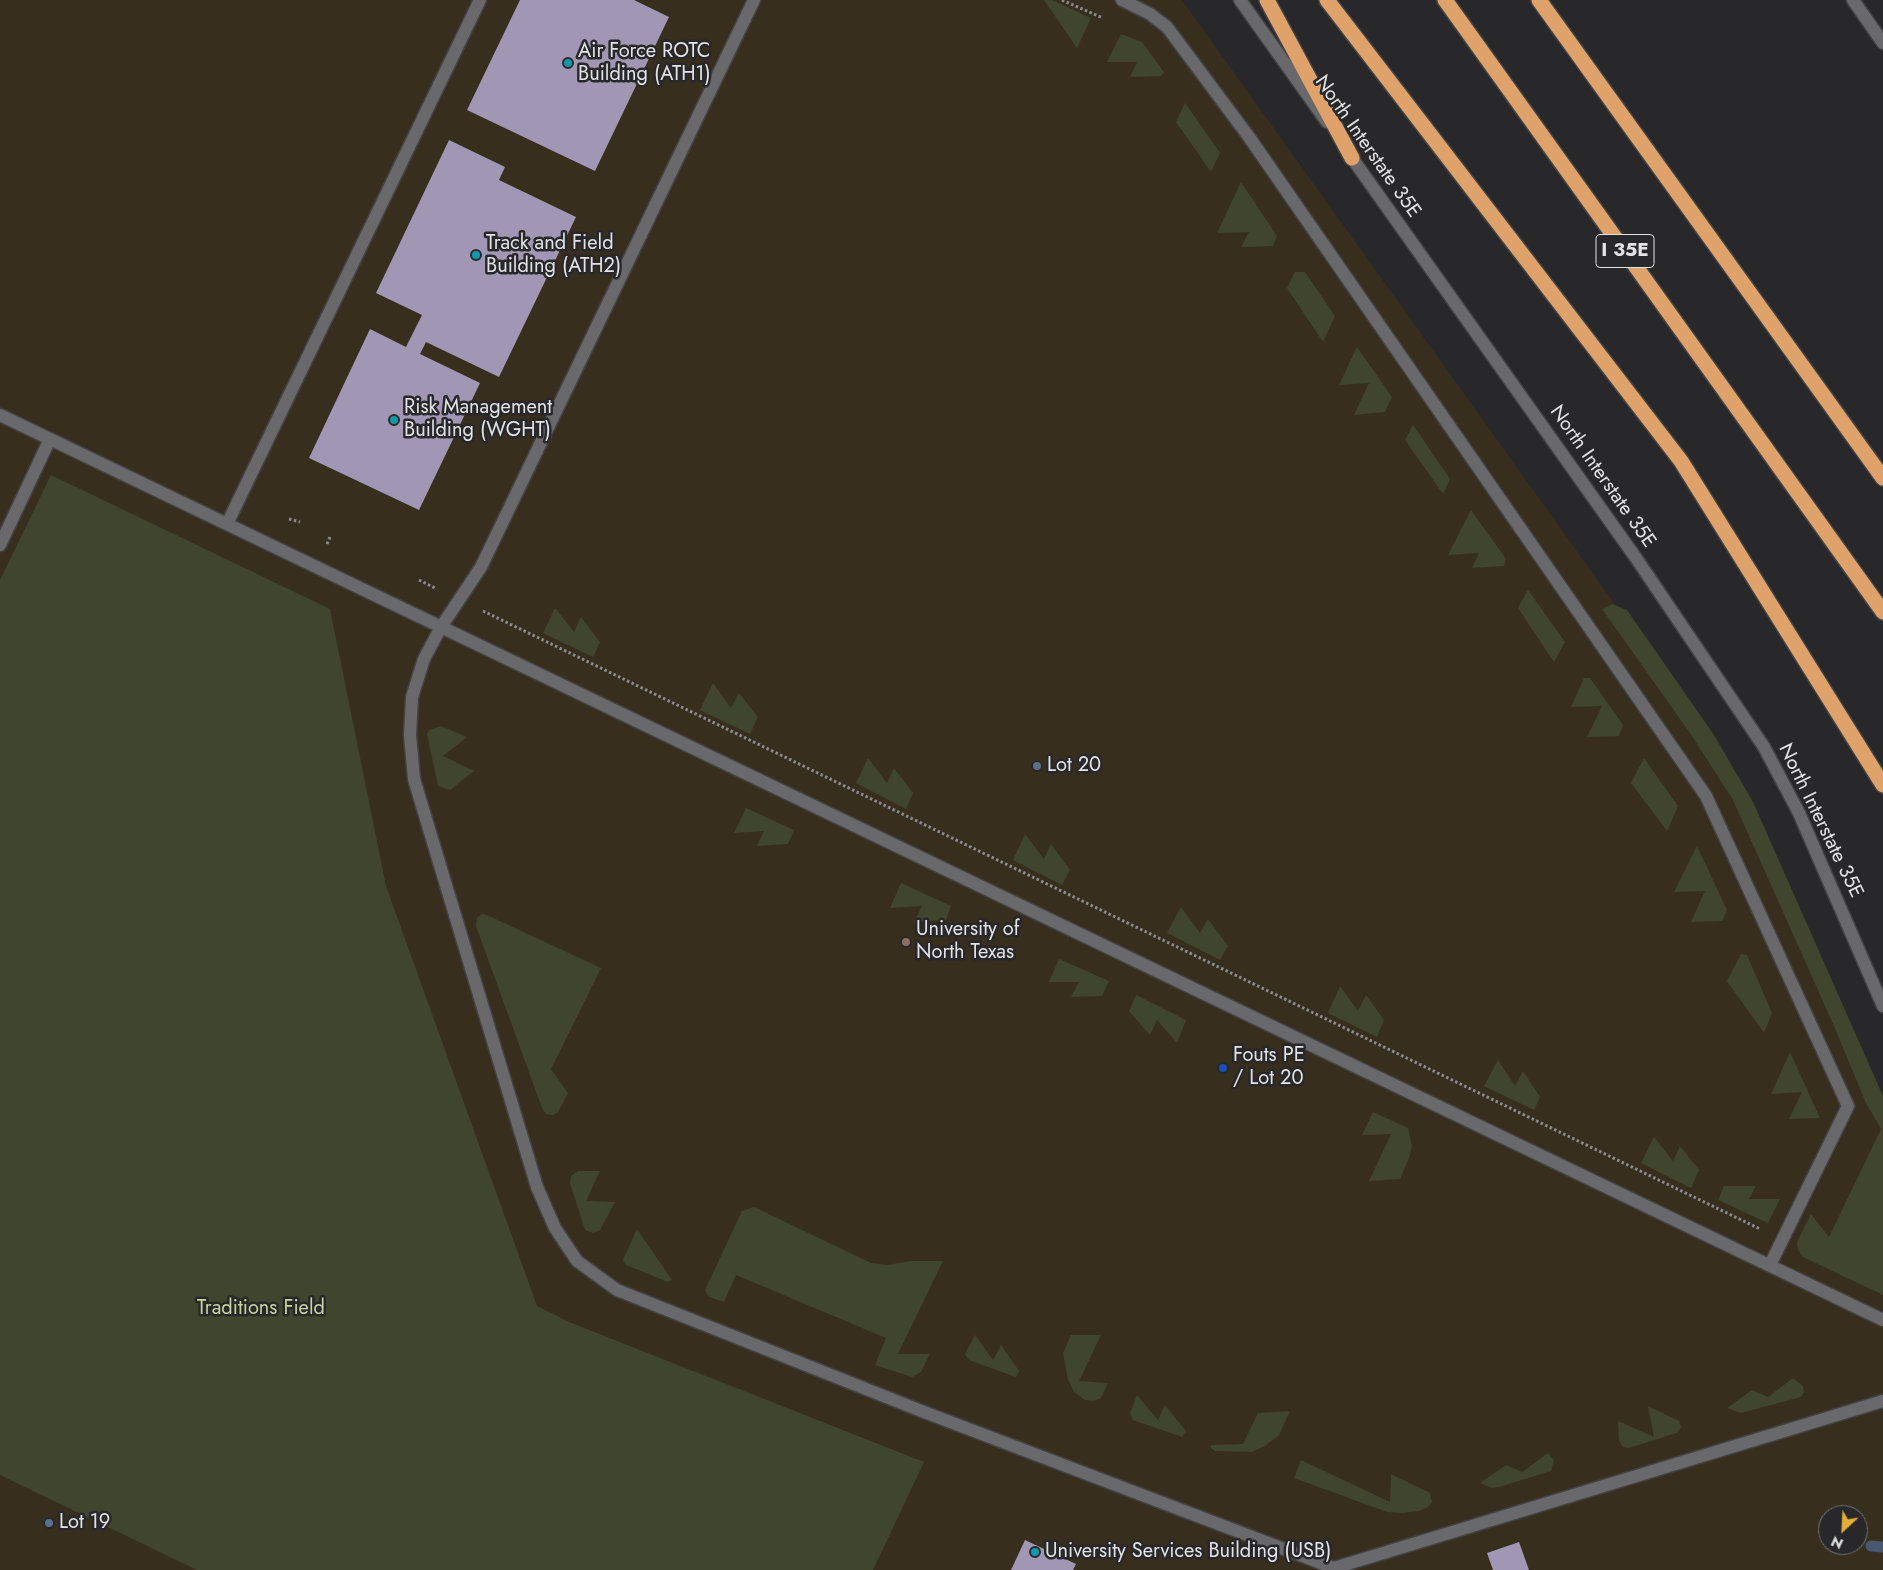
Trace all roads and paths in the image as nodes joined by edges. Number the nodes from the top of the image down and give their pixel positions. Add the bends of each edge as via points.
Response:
1 (480, 0) edge
2 (754, 0) edge
3 (1062, 0) edge
4 (1122, 0) edge
5 (1240, 0) edge
6 (1268, 0) edge
7 (1327, 0) edge
8 (1445, 0) edge
9 (1538, 0) edge
10 (1853, 0) edge
11 (1112, 22) dead end
12 (1883, 43) edge
13 (1352, 158) junction
14 (0, 415) edge
15 (50, 439) junction
16 (1883, 478) edge
17 (289, 519) dead end
18 (300, 522) dead end
19 (227, 524) junction
20 (0, 544) edge
21 (419, 580) dead end
22 (459, 600) junction
23 (1883, 612) edge
24 (441, 627) junction
25 (1883, 785) edge
26 (1883, 1006) edge
27 (1782, 1240) junction
28 (1770, 1265) junction
29 (1883, 1320) edge
30 (1883, 1401) edge

1 - 19 main road
2 - 22 main road via 481,567
3 - 11 path
4 - 27 main road via 1167,27 1249,137 1706,796 1848,1106
5 - 13 main road, North Interstate 35E
6 - 13 highway
7 - 25 highway via 1681,461
8 - 23 highway, I 35E
9 - 16 highway
10 - 12 main road
13 - 26 main road, North Interstate 35E via 1636,558 1764,747 1799,813
14 - 15 main road
15 - 19 main road
15 - 20 main road
17 - 18 path
19 - 24 main road
21 - 22 path
22 - 24 main road
22 - 27 path
24 - 28 main road
24 - 30 main road via 424,659 412,697 410,735 418,792 544,1207 577,1261 617,1290 924,1412 1334,1568
27 - 28 main road
28 - 29 main road

